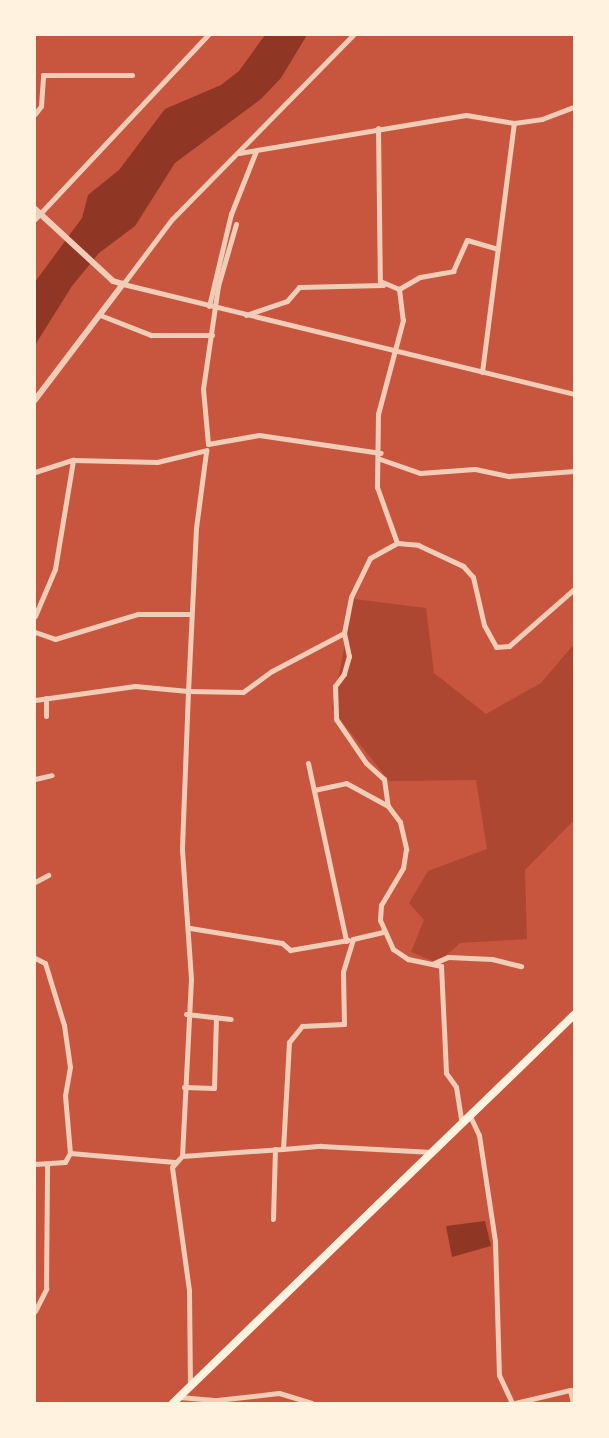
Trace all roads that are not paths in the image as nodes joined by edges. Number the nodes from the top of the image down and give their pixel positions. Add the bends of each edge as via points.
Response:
1 (208, 35) edge
2 (354, 35) edge
3 (132, 75) dead end
4 (574, 107) edge
5 (35, 114) edge
6 (514, 122) junction
7 (378, 128) junction
8 (256, 151) junction
9 (238, 153) junction
10 (38, 215) edge
11 (236, 224) dead end
12 (498, 249) junction
13 (123, 284) junction
14 (383, 285) junction
15 (399, 290) junction
16 (212, 306) junction
17 (100, 315) junction
18 (246, 315) junction
19 (212, 335) junction
20 (394, 351) junction
21 (482, 372) junction
22 (574, 394) edge
23 (35, 400) edge
24 (208, 444) junction
25 (206, 452) junction
26 (380, 456) junction
27 (73, 460) junction
28 (35, 472) edge
29 (574, 472) edge
30 (397, 542) junction
31 (574, 589) edge
32 (191, 614) junction
33 (35, 616) edge
34 (35, 632) edge
35 (344, 633) junction
36 (188, 691) junction
37 (46, 698) junction
38 (35, 700) edge
39 (46, 716) dead end
40 (308, 763) dead end
41 (52, 775) dead end
42 (35, 779) edge
43 (314, 790) junction
44 (388, 806) junction
45 (48, 875) dead end
46 (35, 882) edge
47 (190, 928) junction
48 (382, 932) junction
49 (353, 939) junction
50 (346, 941) junction
51 (35, 958) edge
52 (434, 963) junction
53 (521, 966) dead end
54 (186, 1014) junction
55 (574, 1015) edge
56 (216, 1017) junction
57 (231, 1019) dead end
58 (184, 1087) junction
59 (470, 1116) junction
60 (462, 1124) junction
61 (276, 1149) junction
62 (283, 1149) junction
63 (70, 1152) junction
64 (433, 1152) junction
65 (182, 1156) junction
66 (175, 1162) junction
67 (35, 1164) edge
68 (48, 1165) junction
69 (273, 1219) dead end
70 (35, 1311) edge
71 (190, 1387) junction
72 (179, 1397) junction
73 (173, 1403) edge
74 (311, 1403) edge
75 (514, 1403) edge
76 (573, 1403) edge

1 - 10 street
2 - 9 street
3 - 5 street via 43,75 41,106
4 - 6 street via 542,119
6 - 7 street via 466,115
6 - 12 street
7 - 8 street
7 - 14 street
8 - 9 street
8 - 16 street via 230,214
9 - 13 street via 172,219
10 - 13 street via 113,282
11 - 16 street
12 - 15 street via 467,240 454,271 420,277
12 - 21 street
13 - 16 street
13 - 17 street
14 - 15 street
14 - 18 street via 299,286 286,301
15 - 20 street via 403,320
16 - 18 street
16 - 19 street
17 - 19 street via 151,335
17 - 23 street
18 - 20 street
19 - 24 street via 203,388
20 - 21 street
20 - 26 street via 378,414
21 - 22 street
24 - 25 street
24 - 26 street via 260,435
25 - 27 street via 126,464
25 - 32 street
26 - 29 street via 420,473 476,469 508,476
26 - 30 street via 378,488
27 - 28 street
27 - 33 street via 55,569
30 - 31 street via 418,545 463,566 473,577 484,625 496,647 509,646
30 - 35 street via 370,558 351,597
32 - 34 street via 138,614 54,639
32 - 36 street
35 - 36 street via 272,670 244,692
35 - 44 street via 350,656 344,674 335,686 336,719 366,763 384,779
36 - 37 street via 135,686
36 - 47 street via 182,850
37 - 38 street
37 - 39 street
40 - 43 street
41 - 42 street
43 - 44 street via 346,783
43 - 50 street
44 - 48 street via 400,822 406,849 403,868 381,905
45 - 46 street
47 - 50 street via 282,943 290,950
47 - 54 street via 191,978
48 - 49 street
48 - 52 street via 393,949 408,959
49 - 50 street
49 - 62 street via 343,972 344,1024 302,1026 289,1042
51 - 63 street via 45,963 64,1025 70,1067 65,1095
52 - 53 street via 448,958 492,958
52 - 60 street via 443,972 446,1074 456,1087
54 - 56 street
54 - 58 street
55 - 59 main road
56 - 57 street
56 - 58 street via 214,1088
58 - 65 street
59 - 60 main road
59 - 75 street via 479,1135 495,1242 498,1370
60 - 64 main road
61 - 62 street
61 - 65 street
61 - 69 street
62 - 64 street via 321,1146
63 - 66 street
63 - 68 street via 65,1162
64 - 71 main road
65 - 66 street
66 - 71 street via 172,1176 188,1290
67 - 68 street
68 - 70 street via 46,1289
71 - 72 main road
72 - 73 main road
72 - 74 street via 217,1400 279,1392
75 - 76 street via 570,1390

